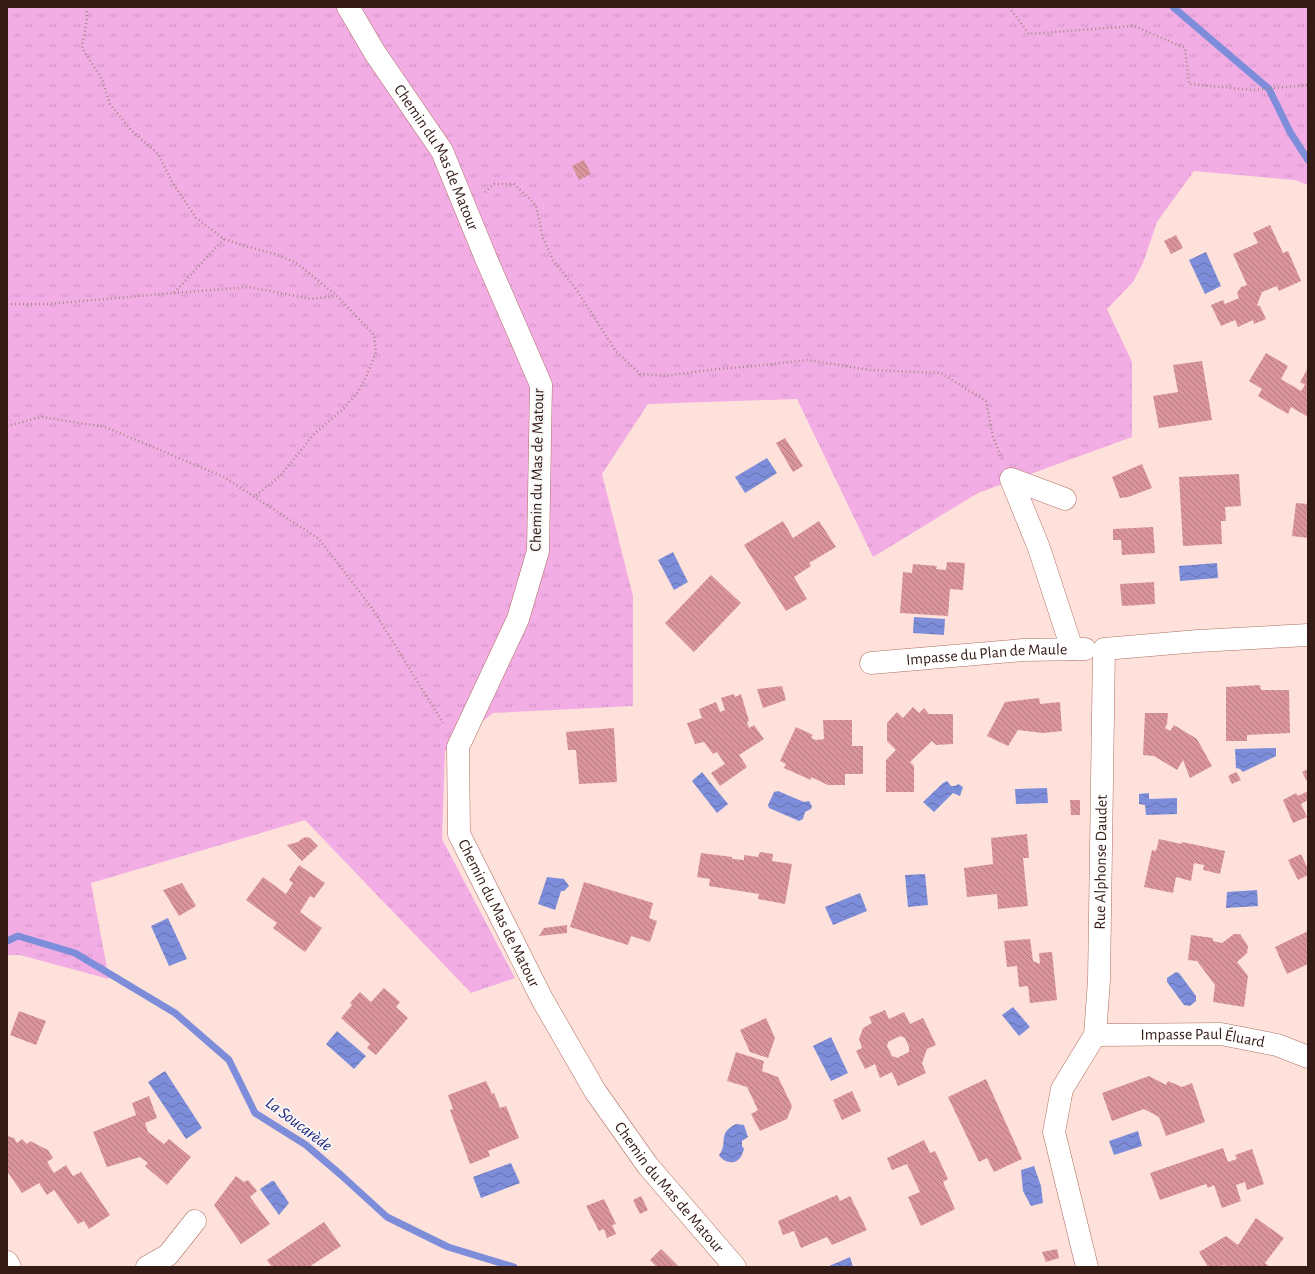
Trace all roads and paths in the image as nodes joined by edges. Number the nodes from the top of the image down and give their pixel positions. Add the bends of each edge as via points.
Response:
1 (87, 7) edge
2 (348, 7) edge
3 (1009, 7) edge
4 (1308, 85) edge
5 (466, 209) junction
6 (224, 239) junction
7 (174, 293) junction
8 (336, 295) junction
9 (7, 304) edge
10 (7, 426) edge
11 (1011, 479) junction
12 (254, 496) junction
13 (1065, 499) dead end
14 (1308, 635) edge
15 (1072, 649) junction
16 (1104, 649) junction
17 (871, 663) dead end
18 (458, 747) junction
19 (1094, 1035) junction
20 (1308, 1058) edge
21 (195, 1221) dead end
22 (7, 1262) edge
23 (10, 1267) edge
24 (147, 1267) edge
25 (735, 1267) edge
26 (1087, 1267) edge

1 - 6 path via 82,48 102,79 110,104 131,130 158,154 172,182 196,218
2 - 5 street, Chemin du Mas de Matour via 375,53 442,151
3 - 4 path via 1029,34 1134,26 1184,48 1189,84 1254,90
5 - 11 path via 494,184 514,184 536,205 543,238 553,260 576,289 615,350 640,374 665,376 807,360 870,370 941,373 986,400 993,437
5 - 18 street, Chemin du Mas de Matour via 541,385 538,551 518,619
6 - 7 path
6 - 8 path via 295,262
7 - 8 path via 249,287 311,299
7 - 9 path via 48,304
8 - 12 path via 374,335 376,352 367,375 358,392 343,409 314,434 280,476
10 - 12 path via 42,417 105,427 224,476
11 - 13 street
11 - 15 street via 1038,548
12 - 18 path via 319,539 372,608
14 - 16 street
15 - 16 street, Impasse du Plan de Maule
15 - 17 street, Impasse du Plan de Maule via 1023,650
16 - 19 street, Rue Alphonse Daudet via 1099,972
18 - 25 street, Chemin du Mas de Matour via 459,834 542,999 595,1092 648,1166
19 - 20 street, Impasse Paul Éluard via 1221,1034 1277,1045
19 - 26 street, Rue Alphonse Daudet via 1062,1089 1054,1132
21 - 24 street via 168,1254
22 - 23 street

